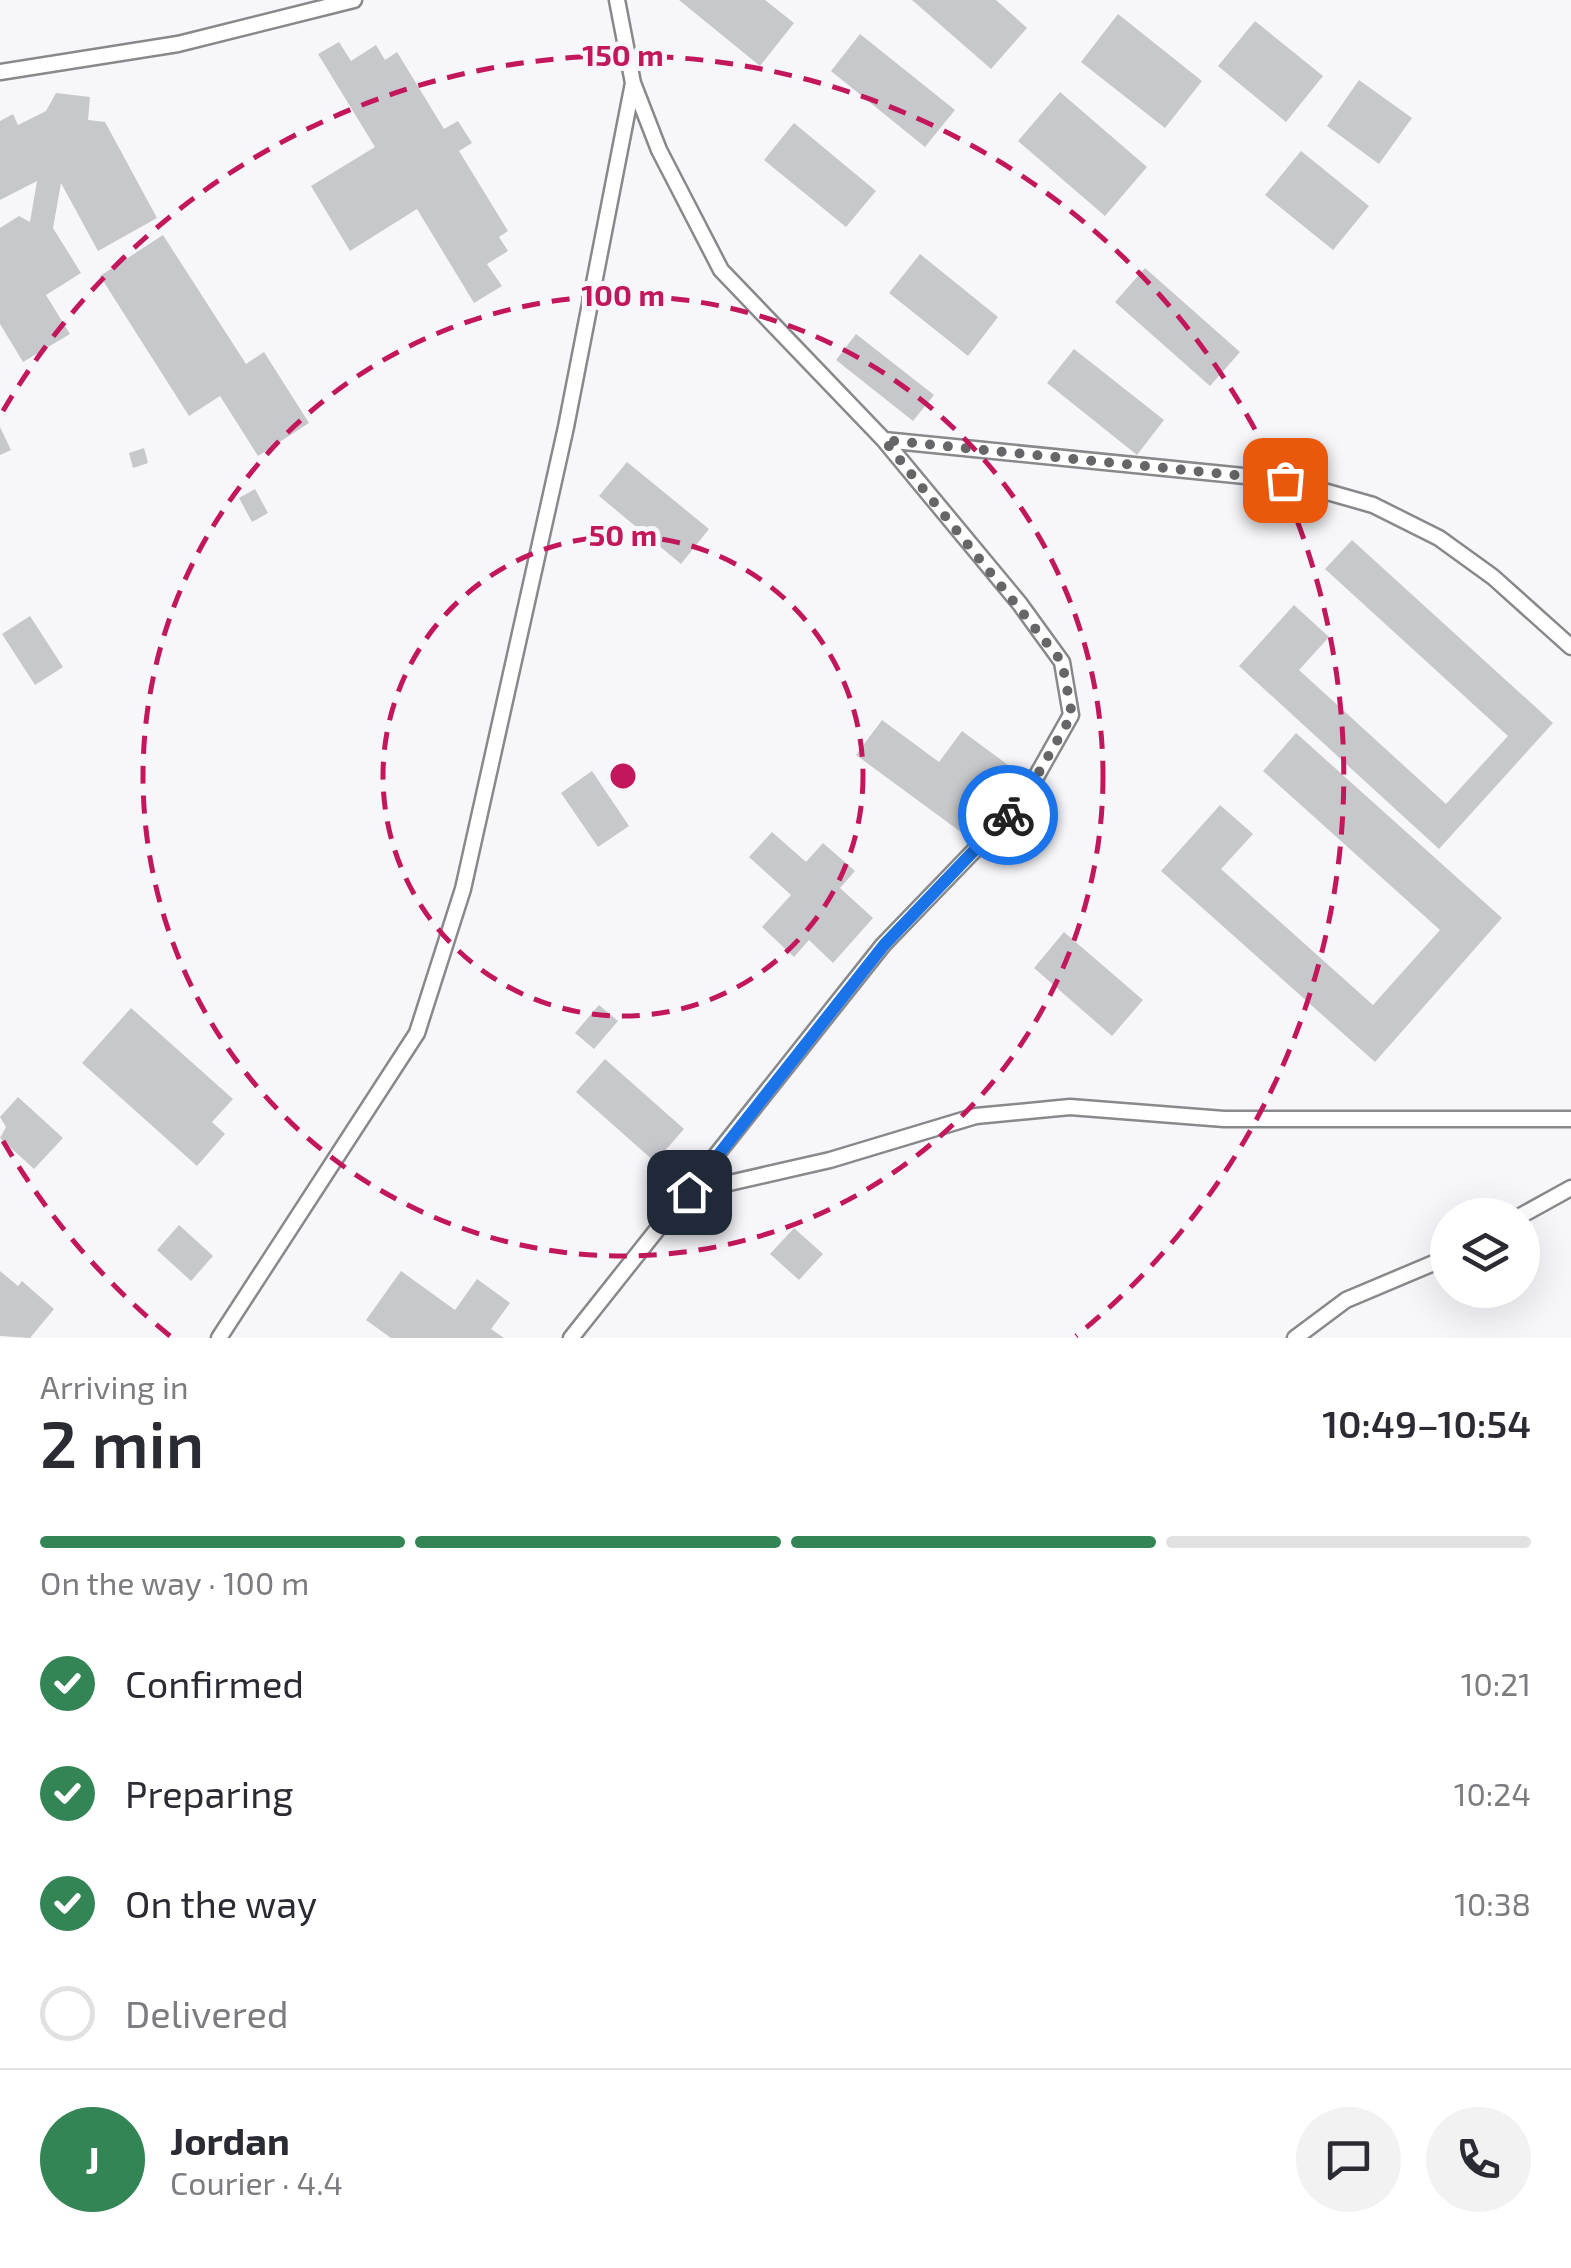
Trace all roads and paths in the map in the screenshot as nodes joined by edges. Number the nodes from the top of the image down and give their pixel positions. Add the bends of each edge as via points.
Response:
1 (354, 0) edge
2 (617, 0) edge
3 (0, 72) edge
4 (633, 82) junction
5 (884, 440) junction
6 (1571, 647) edge
7 (1571, 1119) edge
8 (1571, 1188) edge
9 (689, 1192) junction
10 (1540, 1205) edge
11 (1430, 1265) edge
12 (586, 1321) junction
13 (219, 1338) edge
14 (570, 1338) edge
15 (586, 1338) edge
16 (1295, 1338) edge

1 - 3 lane via 178,44
2 - 4 lane
4 - 5 lane via 659,150 721,270
4 - 13 lane via 566,427 463,889 417,1033
5 - 6 lane via 1285,480 1373,504 1439,538
5 - 9 lane via 1062,662 1072,715 1023,800 884,945
7 - 9 lane via 1224,1119 1051,1109 976,1116 830,1160
8 - 10 lane
9 - 12 lane
11 - 16 lane via 1346,1300
12 - 14 lane
12 - 15 lane

